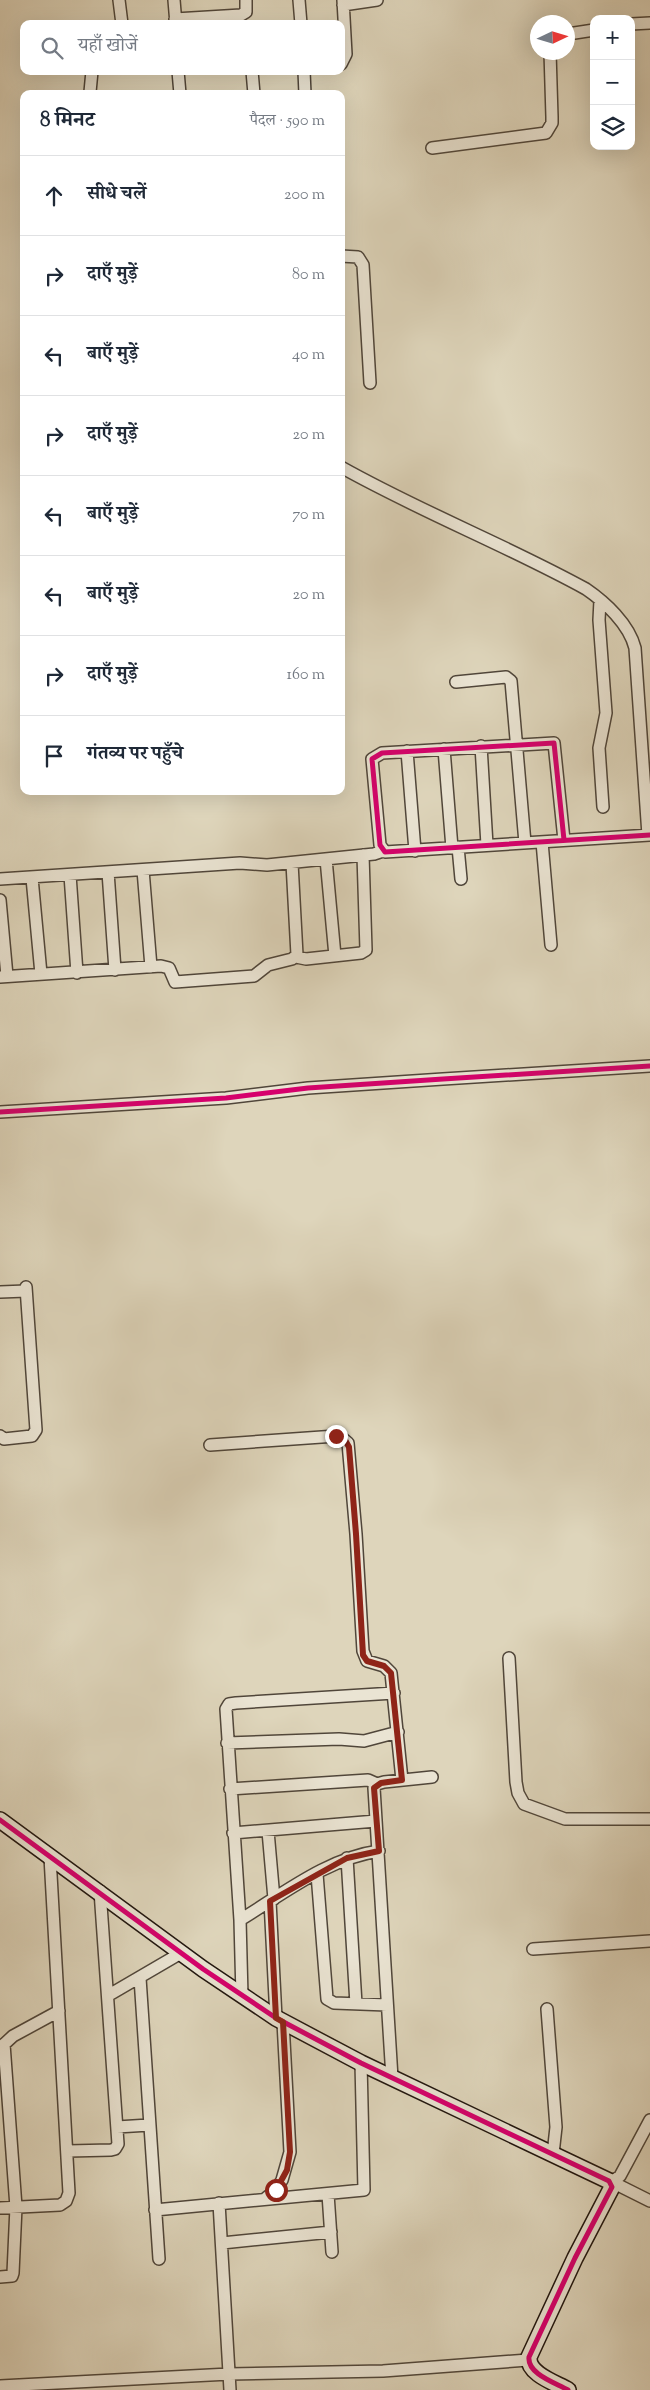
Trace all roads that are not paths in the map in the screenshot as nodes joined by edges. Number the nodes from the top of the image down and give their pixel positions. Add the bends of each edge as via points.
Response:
1 (120, 0) edge
2 (174, 0) edge
3 (299, 0) edge
4 (377, 0) edge
5 (343, 2) edge
6 (246, 6) edge
7 (122, 20) edge
8 (175, 20) edge
9 (194, 20) edge
10 (247, 20) edge
11 (301, 20) edge
12 (344, 20) edge
13 (650, 22) edge
14 (635, 24) edge
15 (590, 31) edge
16 (575, 33) edge
17 (345, 37) edge
18 (345, 56) edge
19 (550, 60) edge
20 (92, 75) edge
21 (178, 75) edge
22 (252, 75) edge
23 (304, 75) edge
24 (90, 90) edge
25 (180, 90) edge
26 (254, 90) edge
27 (305, 90) edge
28 (432, 148) dead end
29 (345, 256) edge
30 (370, 383) dead end
31 (345, 470) edge
32 (600, 600) junction
33 (456, 682) dead end
34 (517, 744) junction
35 (481, 746) junction
36 (444, 749) junction
37 (407, 751) junction
38 (603, 807) dead end
39 (649, 835) edge
40 (564, 840) junction
41 (542, 842) junction
42 (525, 843) junction
43 (487, 846) junction
44 (455, 848) junction
45 (382, 850) junction
46 (415, 851) junction
47 (364, 855) junction
48 (326, 859) junction
49 (292, 863) junction
50 (144, 870) junction
51 (108, 872) junction
52 (70, 875) junction
53 (32, 878) junction
54 (0, 879) edge
55 (461, 879) dead end
56 (0, 900) edge
57 (551, 946) dead end
58 (335, 956) junction
59 (296, 957) junction
60 (151, 967) junction
61 (116, 970) junction
62 (77, 973) junction
63 (41, 974) junction
64 (3, 977) edge
65 (650, 1066) edge
66 (0, 1112) edge
67 (0, 1292) edge
68 (0, 1436) edge
69 (210, 1445) dead end
70 (509, 1658) dead end
71 (394, 1693) junction
72 (398, 1732) junction
73 (227, 1743) junction
74 (432, 1777) dead end
75 (402, 1780) junction
76 (377, 1784) junction
77 (230, 1789) junction
78 (650, 1819) edge
79 (0, 1820) edge
80 (376, 1821) junction
81 (268, 1830) junction
82 (233, 1833) junction
83 (379, 1851) junction
84 (50, 1856) junction
85 (347, 1858) junction
86 (317, 1874) junction
87 (100, 1891) junction
88 (272, 1900) junction
89 (240, 1920) junction
90 (650, 1941) edge
91 (533, 1949) dead end
92 (181, 1953) junction
93 (140, 1978) junction
94 (109, 1995) junction
95 (242, 1996) junction
96 (356, 2004) junction
97 (387, 2005) junction
98 (547, 2009) dead end
99 (59, 2011) junction
100 (279, 2020) junction
101 (1, 2043) edge
102 (361, 2063) junction
103 (392, 2078) junction
104 (650, 2120) edge
105 (149, 2125) junction
106 (117, 2127) junction
107 (68, 2151) junction
108 (553, 2154) junction
109 (612, 2183) junction
110 (328, 2194) junction
111 (266, 2198) junction
112 (650, 2201) edge
113 (219, 2203) junction
114 (16, 2207) junction
115 (0, 2208) edge
116 (155, 2210) junction
117 (331, 2232) junction
118 (222, 2243) junction
119 (332, 2252) dead end
120 (158, 2259) dead end
121 (0, 2278) edge
122 (528, 2360) junction
123 (229, 2374) junction
124 (0, 2386) edge
125 (230, 2390) edge
126 (568, 2390) edge

1 - 7 street
2 - 8 street
3 - 11 street
4 - 5 street
5 - 12 street
6 - 9 street via 241,15
6 - 10 street
13 - 14 street
15 - 16 street
17 - 18 street
19 - 28 street via 552,123 546,133
20 - 24 street
21 - 25 street
22 - 26 street
23 - 27 street
29 - 30 street via 358,256 363,265
31 - 32 street via 576,583
32 - 38 street via 606,713 599,748
32 - 39 street via 628,631 635,648
33 - 34 street via 510,679
34 - 35 street
34 - 40 street via 554,743
34 - 42 street
35 - 36 street
35 - 43 street
36 - 37 street
36 - 44 street
37 - 45 street via 382,753 372,759
37 - 46 street
39 - 40 street
40 - 41 street
41 - 42 street
41 - 57 street
42 - 43 street
43 - 44 street
44 - 46 street
44 - 55 street
45 - 46 street via 389,854
45 - 47 street
47 - 48 street
47 - 58 street via 367,948 360,953
48 - 49 street
48 - 58 street
49 - 50 street
49 - 59 street
50 - 51 street
50 - 60 street
51 - 52 street
51 - 61 street
52 - 53 street
52 - 62 street
53 - 54 street
53 - 63 street
56 - 64 street
58 - 59 street
59 - 60 street via 271,963 254,976 187,982 175,982 167,967
60 - 61 street
61 - 62 street
62 - 63 street
63 - 64 street
65 - 66 street
67 - 68 street via 26,1289 36,1430 32,1436 4,1439
69 - 71 street via 336,1436 348,1443 363,1655 367,1661 389,1670
70 - 78 street via 516,1782 521,1802 570,1820
71 - 72 street
71 - 73 street via 233,1703 226,1709
72 - 73 street via 364,1741
72 - 75 street
73 - 77 street
74 - 75 street
75 - 76 street
76 - 77 street via 368,1780
76 - 80 street via 374,1788
77 - 82 street
79 - 84 street
80 - 81 street
80 - 83 street
81 - 82 street
81 - 88 street
82 - 89 street
83 - 85 street
83 - 97 street
84 - 87 street
84 - 99 street
85 - 86 street
85 - 96 street
86 - 88 street
86 - 96 street via 326,1996 331,2003
87 - 92 street
87 - 94 street
88 - 89 street
88 - 100 street
89 - 95 street
90 - 91 street
92 - 93 street
92 - 95 street
93 - 94 street
93 - 105 street
94 - 106 street
95 - 100 street
96 - 97 street
97 - 103 street
98 - 108 street via 556,2127
99 - 101 street
99 - 107 street
100 - 102 street
100 - 111 street via 290,2152 282,2180
101 - 114 street via 9,2090
102 - 103 street
102 - 110 street via 366,2187 360,2192
103 - 108 street
104 - 109 street via 620,2176
105 - 106 street
105 - 116 street
106 - 107 street via 118,2144 115,2149
107 - 114 street via 69,2193 66,2201 60,2205
108 - 109 street
109 - 112 street
109 - 122 street
110 - 111 street
110 - 117 street
111 - 113 street
113 - 116 street
113 - 118 street
114 - 115 street
114 - 121 street via 13,2273
116 - 120 street
117 - 118 street
117 - 119 street
118 - 123 street
122 - 123 street via 383,2371
122 - 126 street via 533,2370
123 - 124 street
123 - 125 street

